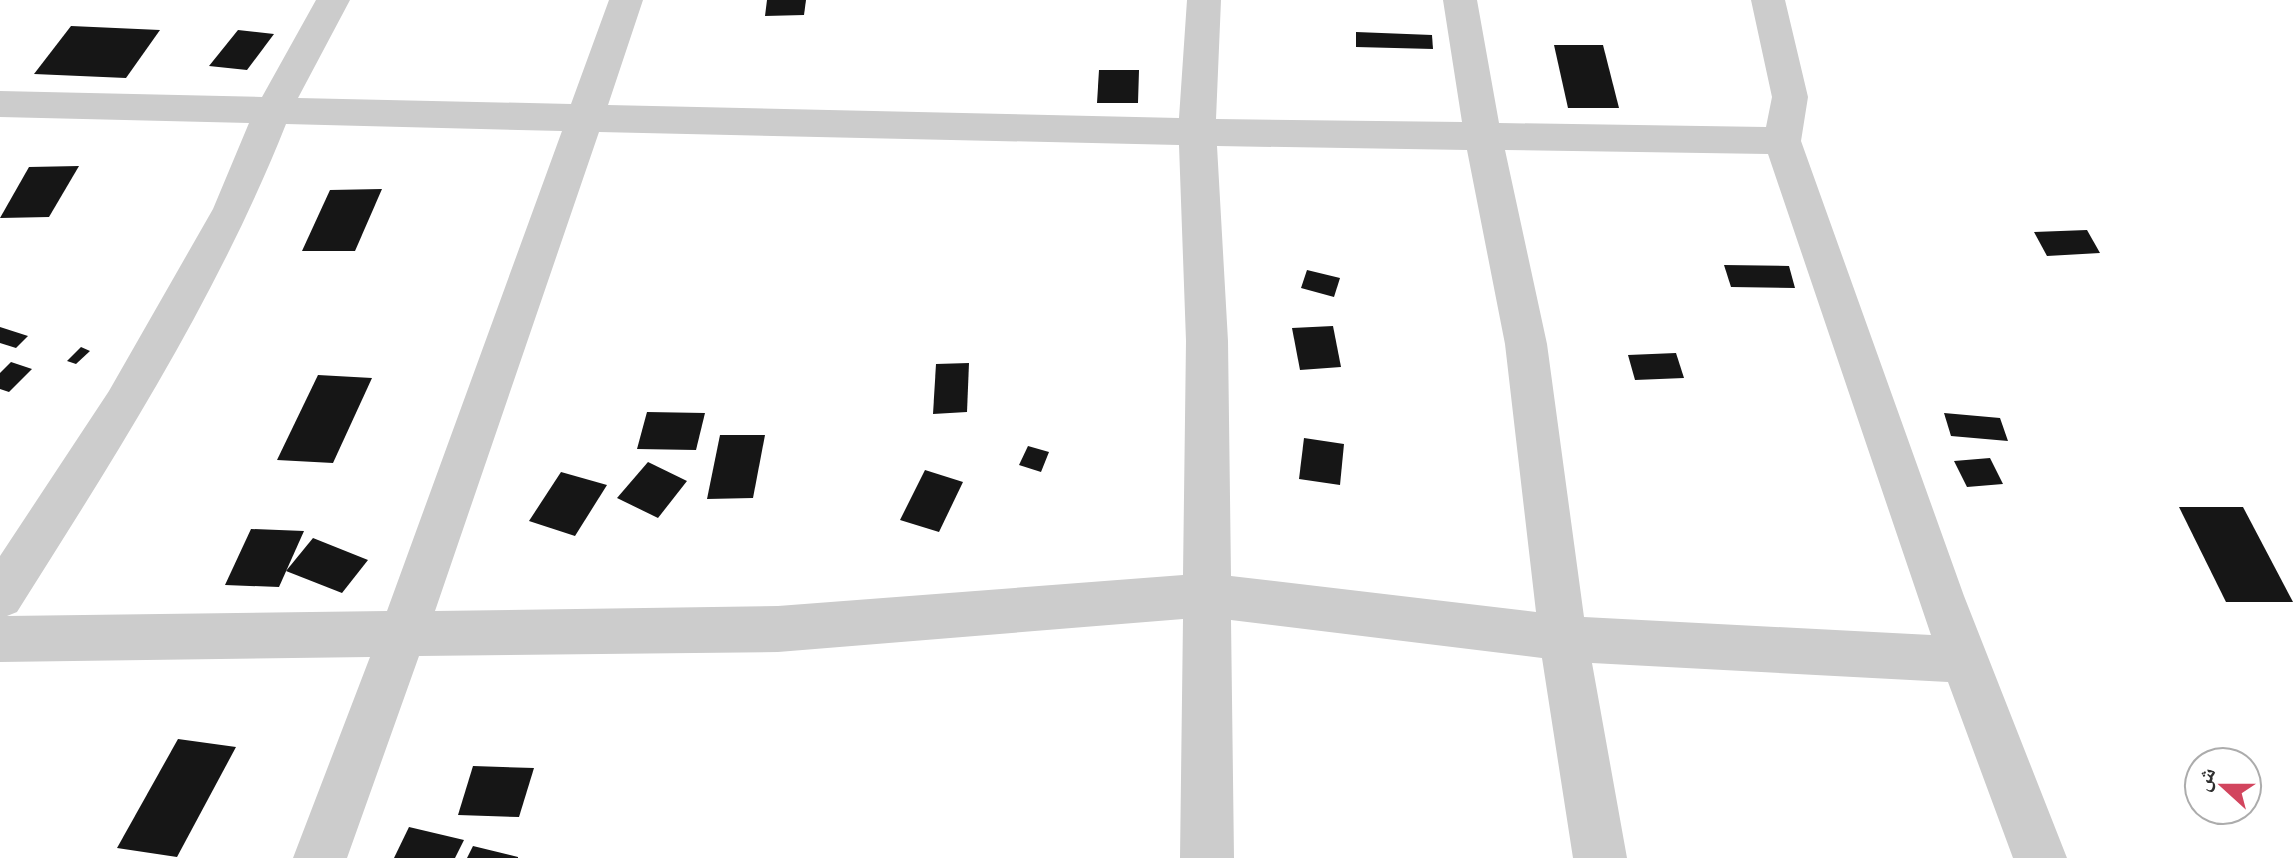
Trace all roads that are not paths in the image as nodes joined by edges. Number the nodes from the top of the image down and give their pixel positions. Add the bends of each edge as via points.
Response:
1 (333, 0) edge
2 (626, 0) edge
3 (1204, 0) edge
4 (1460, 0) edge
5 (1768, 0) edge
6 (0, 104) edge
7 (272, 112) junction
8 (587, 118) junction
9 (1197, 132) junction
10 (1483, 136) junction
11 (1782, 141) junction
12 (1207, 595) junction
13 (0, 597) edge
14 (402, 635) junction
15 (0, 639) edge
16 (1563, 639) junction
17 (1965, 660) junction
18 (320, 858) edge
19 (1207, 858) edge
20 (1600, 858) edge
21 (2040, 858) edge

1 - 7 street
2 - 8 street
3 - 9 street
4 - 10 street
5 - 11 street via 1790,97
6 - 7 street
7 - 8 street
7 - 13 street via 232,211 132,390
8 - 9 street
8 - 14 street
9 - 10 street
9 - 12 street via 1207,341
10 - 11 street
10 - 16 street via 1526,344
11 - 17 street
12 - 14 street via 778,629
12 - 16 street
12 - 19 street
14 - 15 street
14 - 18 street
16 - 17 street
16 - 20 street
17 - 21 street

